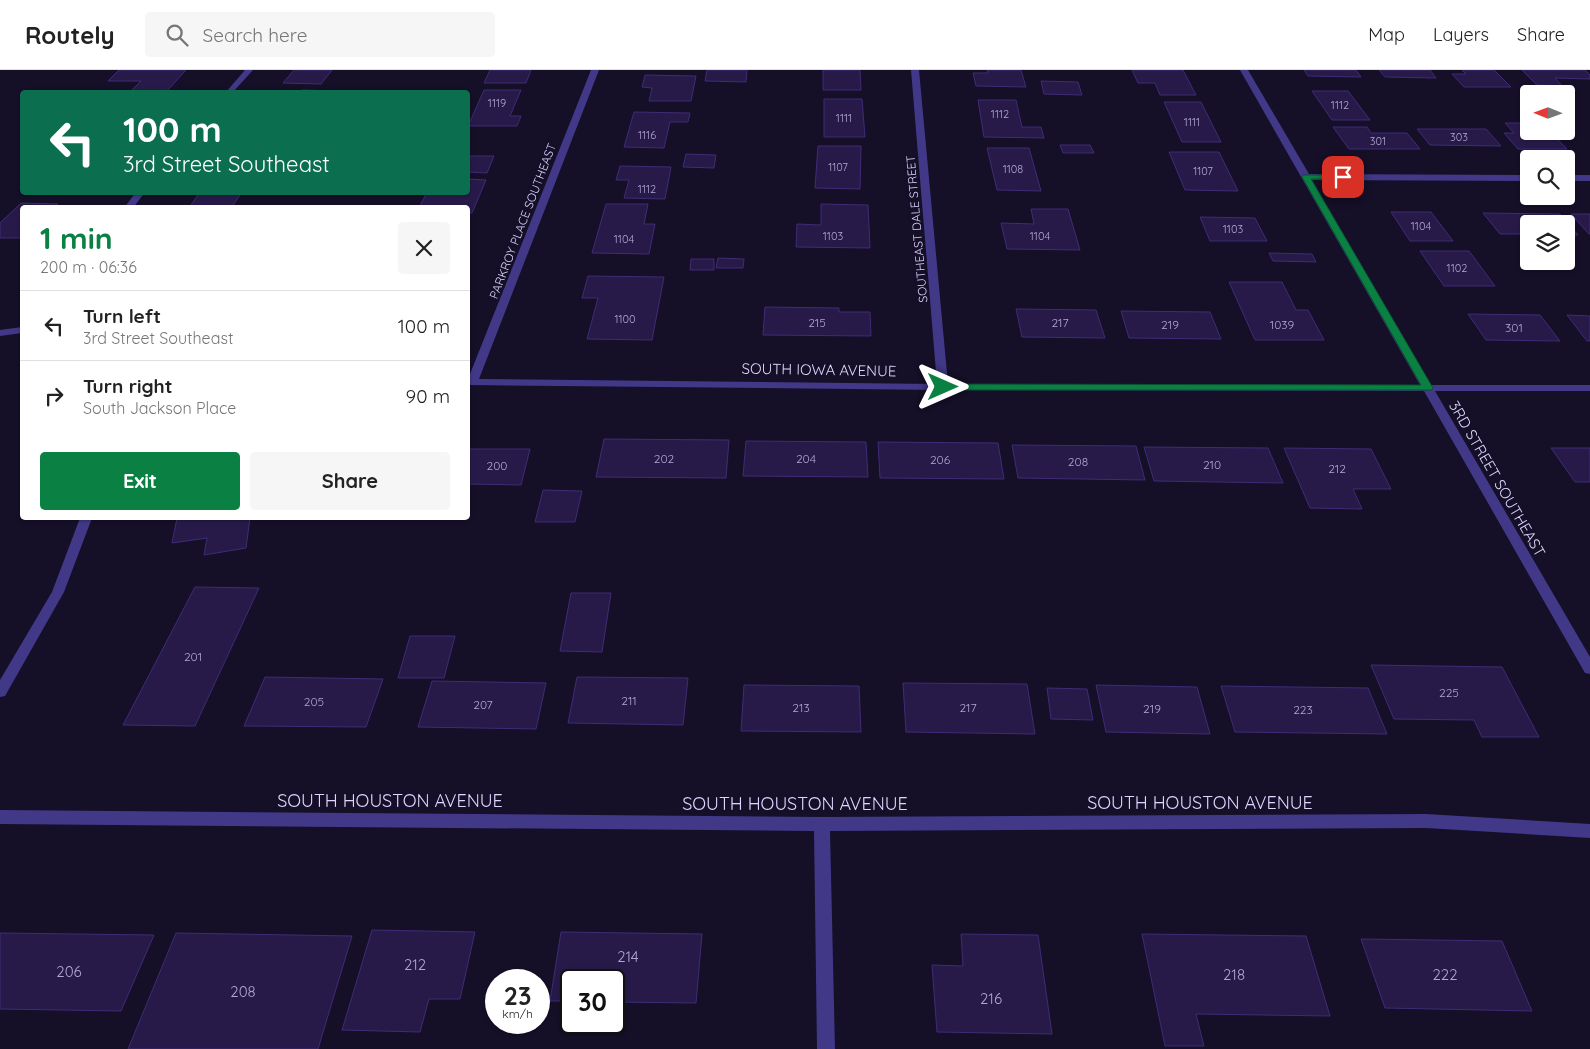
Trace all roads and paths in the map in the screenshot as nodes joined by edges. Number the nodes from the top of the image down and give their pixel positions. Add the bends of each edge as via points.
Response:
1 (249, 70) edge
2 (596, 70) edge
3 (916, 70) edge
4 (1244, 70) edge
5 (231, 90) edge
6 (1305, 177) junction
7 (1520, 178) edge
8 (1575, 178) edge
9 (1590, 178) edge
10 (139, 195) edge
11 (130, 205) edge
12 (20, 330) edge
13 (0, 333) edge
14 (470, 382) edge
15 (943, 387) junction
16 (1428, 388) junction
17 (1590, 388) edge
18 (85, 520) edge
19 (1590, 669) edge
20 (0, 692) edge
21 (0, 817) edge
22 (822, 824) junction
23 (1590, 831) edge
24 (826, 1049) edge

1 - 5 street
2 - 14 street, PARKROY PLACE SOUTHEAST
3 - 15 street, SOUTHEAST DALE STREET
4 - 6 street, 3RD STREET SOUTHEAST
6 - 7 street
6 - 16 street, 3RD STREET SOUTHEAST
8 - 9 street
10 - 11 street
12 - 13 street
14 - 15 street, SOUTH IOWA AVENUE
15 - 16 street, SOUTH IOWA AVENUE
16 - 17 street, SOUTH IOWA AVENUE
16 - 19 street, 3RD STREET SOUTHEAST
18 - 20 street via 58,592
21 - 22 street, SOUTH HOUSTON AVENUE
22 - 23 street, SOUTH HOUSTON AVENUE via 1426,821
22 - 24 street

